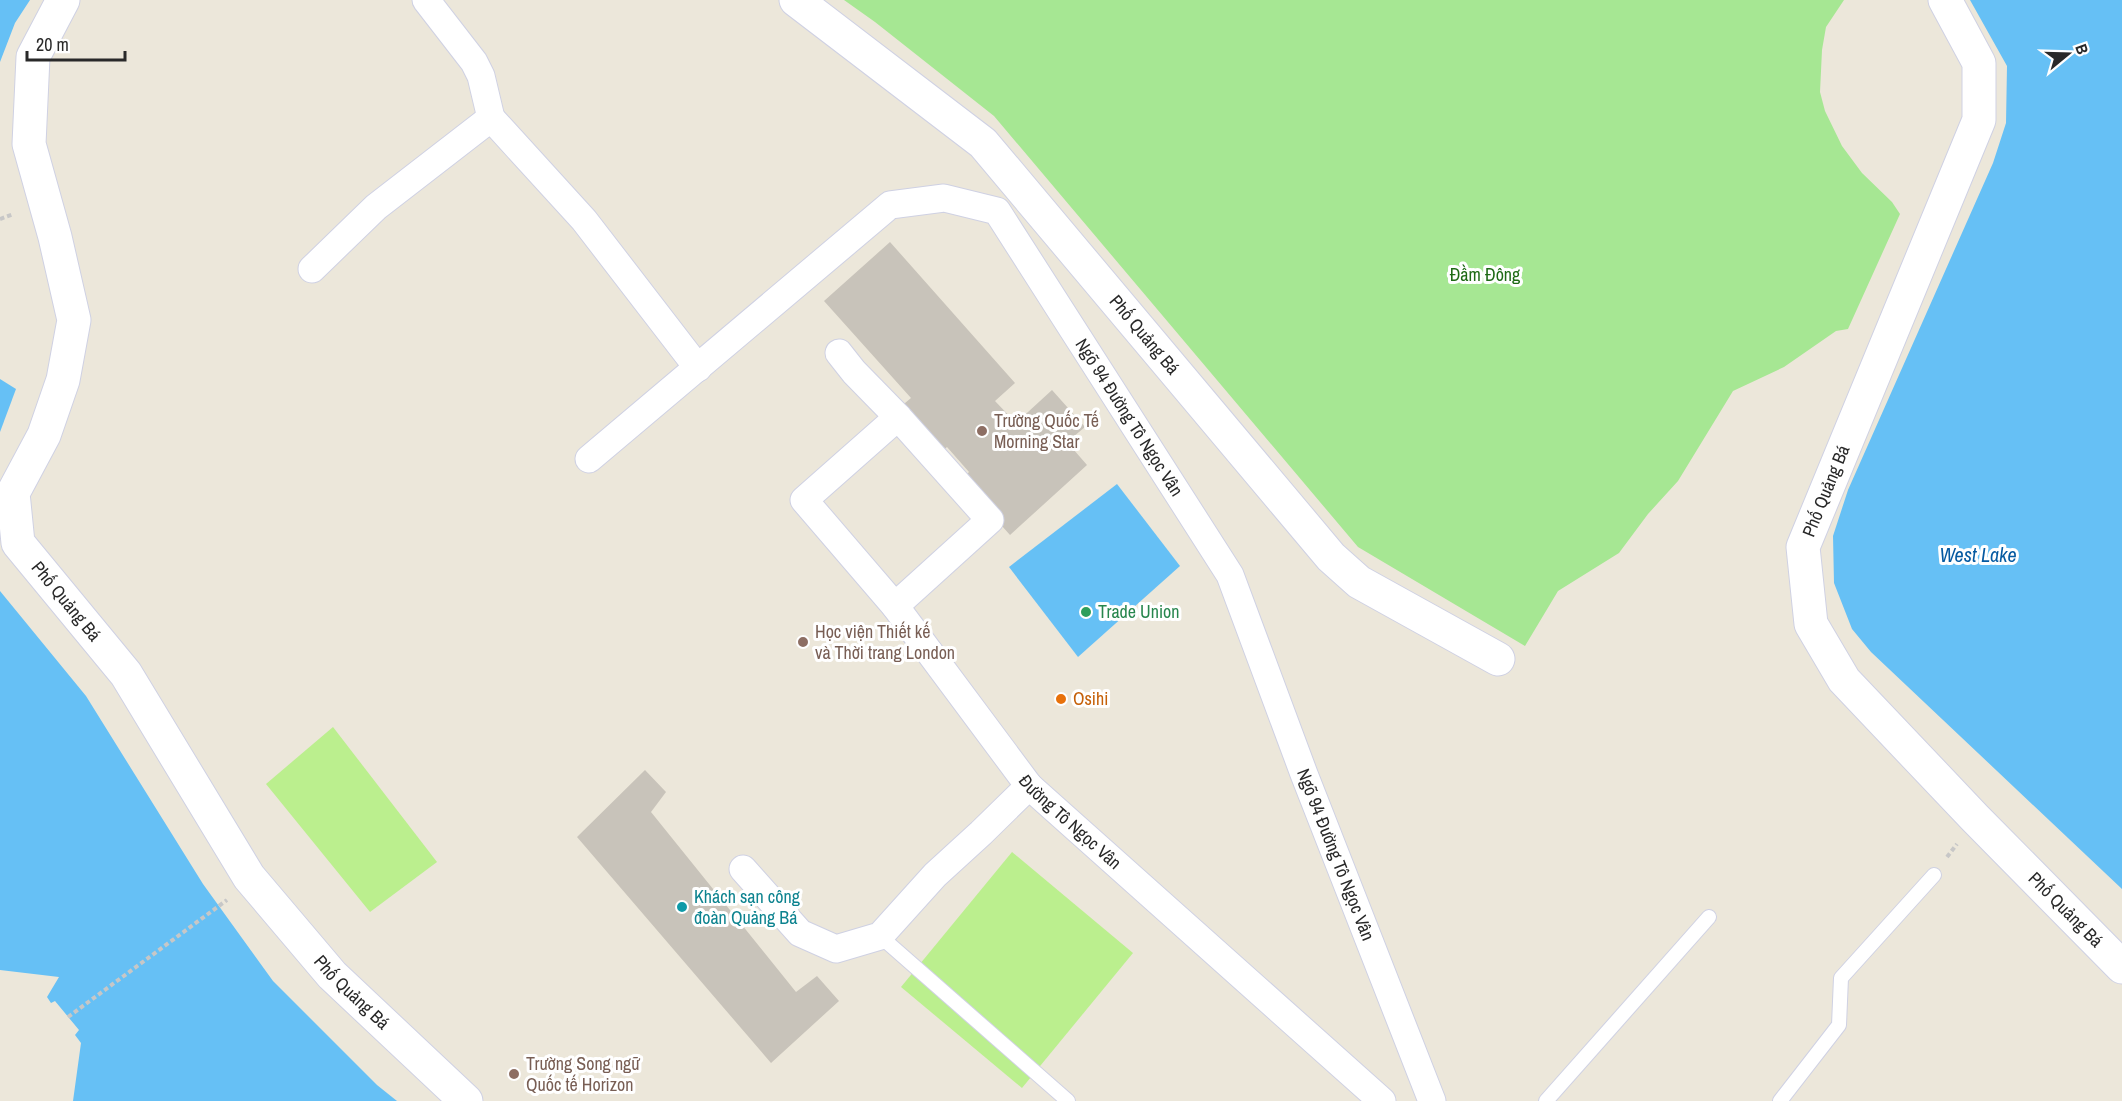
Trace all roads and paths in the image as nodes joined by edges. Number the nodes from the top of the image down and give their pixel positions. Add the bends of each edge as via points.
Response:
1 (63, 0) edge
2 (426, 0) edge
3 (796, 0) edge
4 (1945, 0) edge
5 (491, 118) junction
6 (312, 269) dead end
7 (839, 353) dead end
8 (698, 368) junction
9 (897, 417) junction
10 (589, 459) dead end
11 (895, 606) junction
12 (1498, 659) dead end
13 (1029, 786) junction
14 (743, 869) dead end
15 (1934, 875) dead end
16 (234, 895) dead end
17 (1709, 918) dead end
18 (880, 936) junction
19 (2122, 967) edge
20 (68, 1017) dead end
21 (466, 1101) edge
22 (1068, 1101) edge
23 (1382, 1101) edge
24 (1432, 1101) edge
25 (1546, 1101) edge
26 (1780, 1101) edge

1 - 21 street, Phố Quảng Bá via 33,57 29,144 74,320 63,380 48,424 13,493 18,543 126,674 249,878 332,975
2 - 5 street via 474,62
3 - 12 street, Phố Quảng Bá via 984,142 1331,557 1359,582
4 - 19 street, Phố Quảng Bá via 1979,63 1979,120 1803,547 1811,624 1844,680
5 - 6 street via 376,207
5 - 8 street via 585,220
7 - 9 street
8 - 10 street, Ngõ 94 Đường Tô Ngọc Vân
8 - 24 street, Ngõ 94 Đường Tô Ngọc Vân via 890,205 944,198 997,211 1230,575
9 - 11 street, Đường Tô Ngọc Vân via 804,500
9 - 11 street via 990,520
11 - 13 street, Đường Tô Ngọc Vân
13 - 18 street via 935,875
13 - 23 street, Đường Tô Ngọc Vân
14 - 18 street via 800,933 836,949
15 - 26 lane via 1841,978 1839,1025
16 - 20 path
17 - 25 lane
18 - 22 lane

